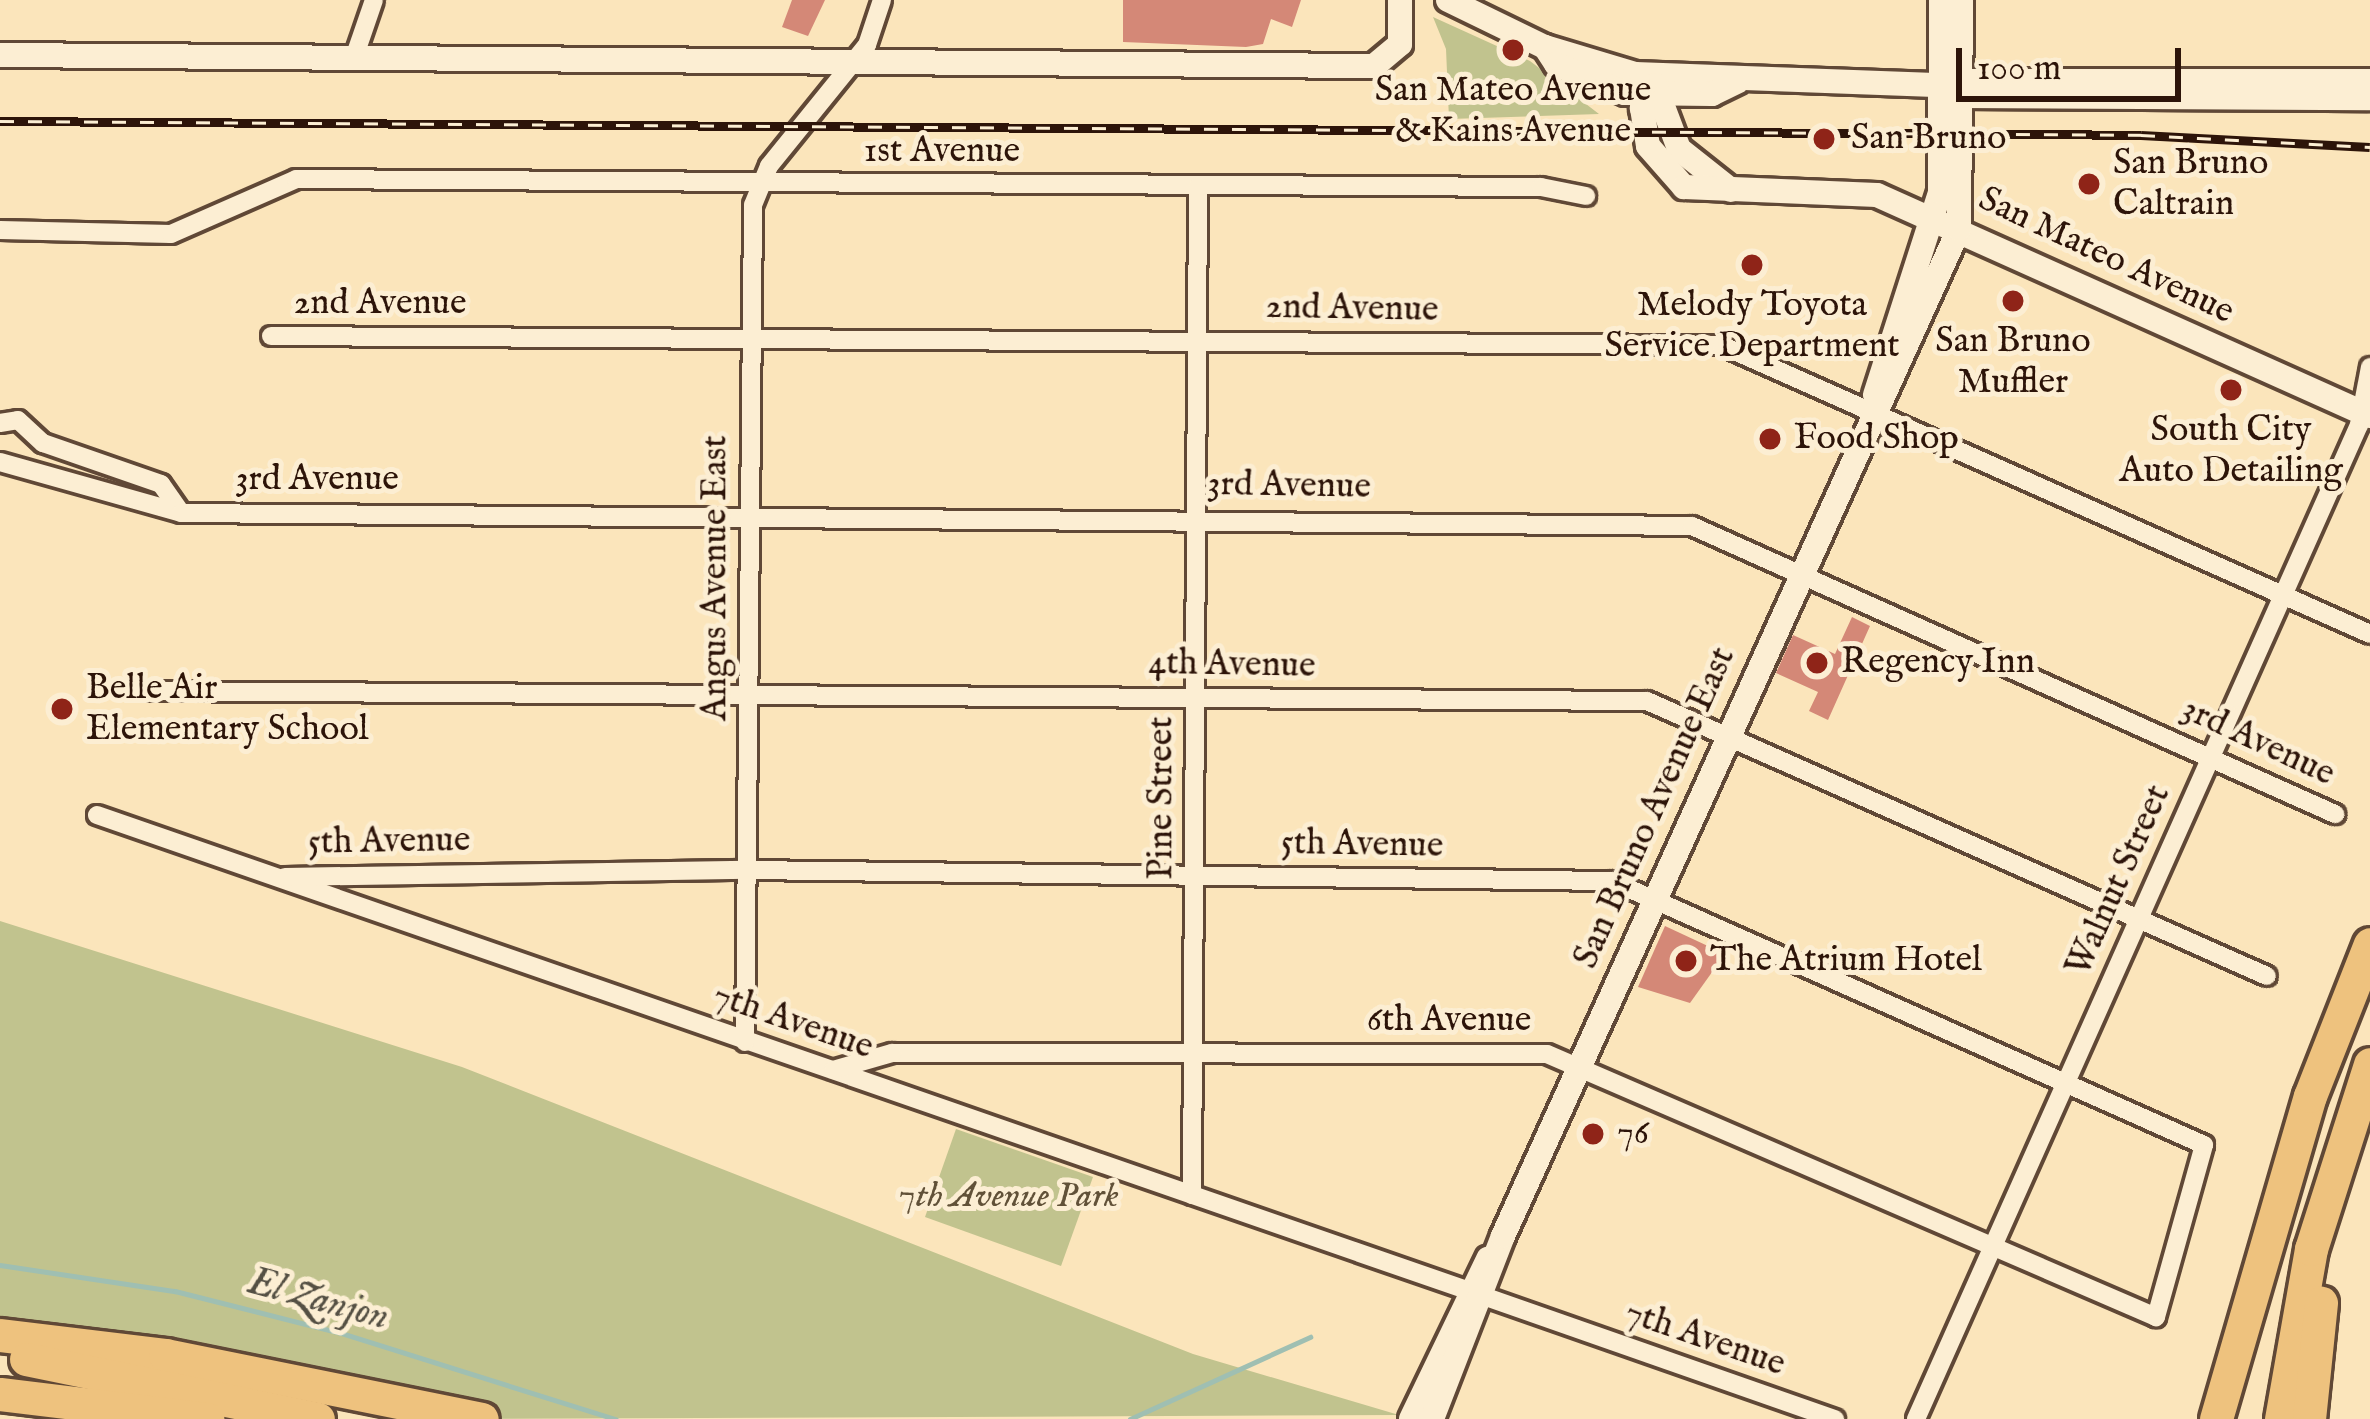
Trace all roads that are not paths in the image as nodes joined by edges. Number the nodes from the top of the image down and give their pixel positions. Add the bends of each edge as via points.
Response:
1 (374, 0) edge
2 (882, 0) edge
3 (1400, 0) edge
4 (1448, 0) edge
5 (1941, 0) edge
6 (1961, 0) edge
7 (0, 55) edge
8 (354, 58) junction
9 (855, 62) junction
10 (2370, 81) edge
11 (1955, 85) junction
12 (1652, 90) junction
13 (2370, 98) edge
14 (758, 185) junction
15 (1198, 186) junction
16 (1586, 196) dead end
17 (1934, 217) junction
18 (1959, 229) junction
19 (0, 230) edge
20 (271, 336) dead end
21 (750, 340) junction
22 (1197, 340) junction
23 (2370, 367) edge
24 (1872, 409) junction
25 (2365, 414) edge
26 (0, 423) edge
27 (0, 462) edge
28 (749, 511) junction
29 (181, 513) junction
30 (1196, 517) junction
31 (1799, 573) junction
32 (2282, 596) junction
33 (2370, 634) edge
34 (138, 691) dead end
35 (749, 692) junction
36 (1195, 698) junction
37 (1725, 738) junction
38 (2211, 756) junction
39 (2335, 814) dead end
40 (97, 815) dead end
41 (748, 870) junction
42 (1194, 875) junction
43 (285, 877) junction
44 (1654, 899) junction
45 (2139, 918) junction
46 (2370, 944) edge
47 (2267, 976) dead end
48 (745, 1042) junction
49 (1193, 1053) junction
50 (1580, 1064) junction
51 (2370, 1064) edge
52 (833, 1070) junction
53 (2065, 1085) junction
54 (2370, 1085) edge
55 (1192, 1195) junction
56 (1993, 1245) junction
57 (1477, 1294) junction
58 (2156, 1317) joint
59 (0, 1335) edge
60 (0, 1355) edge
61 (243, 1369) junction
62 (0, 1394) edge
63 (207, 1419) edge
64 (319, 1419) edge
65 (431, 1419) edge
66 (482, 1419) edge
67 (1411, 1419) edge
68 (1432, 1419) edge
69 (1835, 1419) edge
70 (1916, 1419) edge
71 (2216, 1419) edge
72 (2281, 1419) edge
73 (2309, 1419) edge

1 - 8 street
2 - 9 street
3 - 9 street via 1400,44 1374,66
4 - 12 street via 1545,47 1556,64
5 - 11 street
6 - 11 street
7 - 8 street
8 - 9 street
9 - 14 street
10 - 11 street
11 - 12 street via 1737,82 1712,94
11 - 13 street
11 - 17 street, San Bruno Avenue East
11 - 18 street
12 - 17 street, San Mateo Avenue via 1642,108 1657,165 1692,190 1870,194
14 - 15 street, 1st Avenue
14 - 19 street, 1st Avenue via 296,179 170,234
14 - 21 street, Angus Avenue East
15 - 16 street, 1st Avenue via 1541,187
15 - 22 street, Pine Street
17 - 18 street, San Mateo Avenue
17 - 24 street, San Bruno Avenue East
18 - 24 street, San Bruno Avenue East
18 - 25 street, San Mateo Avenue
20 - 21 street, 2nd Avenue
21 - 22 street, 2nd Avenue
21 - 28 street, Angus Avenue East
22 - 24 street, 2nd Avenue via 1721,345
22 - 30 street, Pine Street
23 - 25 street, Walnut Street
24 - 31 street, San Bruno Avenue East
24 - 32 street, 2nd Avenue
25 - 32 street, Walnut Street
26 - 29 street via 18,420 43,443 161,484
27 - 29 street, 3rd Avenue
28 - 29 street, 3rd Avenue
28 - 30 street, 3rd Avenue
28 - 35 street, Angus Avenue East
30 - 31 street, 3rd Avenue via 1692,526
30 - 36 street, Pine Street
31 - 37 street, San Bruno Avenue East
31 - 38 street, 3rd Avenue
32 - 33 street, 2nd Avenue
32 - 38 street, Walnut Street
34 - 35 street, 4th Avenue
35 - 36 street, 4th Avenue
35 - 41 street, Angus Avenue East
36 - 37 street, 4th Avenue via 1647,701
36 - 42 street, Pine Street
37 - 44 street, San Bruno Avenue East
37 - 45 street, 4th Avenue
38 - 39 street, 3rd Avenue
38 - 45 street, Walnut Street
40 - 43 street, 7th Avenue
41 - 42 street, 5th Avenue
41 - 43 street, 5th Avenue
41 - 48 street, Angus Avenue East
42 - 44 street, 5th Avenue via 1612,880
42 - 49 street, Pine Street
43 - 48 street, 7th Avenue
44 - 50 street, San Bruno Avenue East
44 - 53 street, 5th Avenue
45 - 47 street, 4th Avenue
45 - 53 street, Walnut Street
46 - 71 highway via 2310,1096
48 - 52 street, 7th Avenue
49 - 50 street, 6th Avenue via 1547,1054
49 - 52 street, 6th Avenue via 892,1053
49 - 55 street, Pine Street
50 - 56 street, 6th Avenue
50 - 57 street, San Bruno Avenue East
51 - 72 highway via 2311,1249
52 - 55 street, 7th Avenue
53 - 56 street, Walnut Street
53 - 58 street, 5th Avenue via 2204,1145
54 - 73 highway via 2329,1254
55 - 57 street, 7th Avenue
56 - 58 street, 6th Avenue
56 - 70 street, Walnut Street
57 - 67 street, San Bruno Avenue East
57 - 68 street, San Bruno Avenue East
57 - 69 street, 7th Avenue
59 - 61 highway
60 - 64 highway
61 - 65 highway
61 - 66 highway
62 - 63 highway

